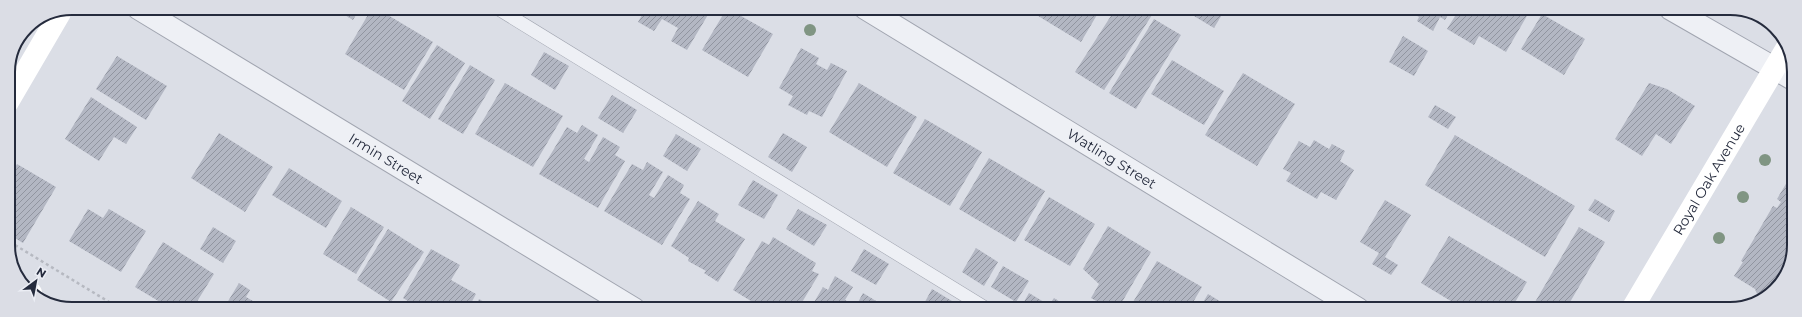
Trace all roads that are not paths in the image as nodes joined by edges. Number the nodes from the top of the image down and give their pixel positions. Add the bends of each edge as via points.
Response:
1 (150, 15) edge
2 (508, 15) edge
3 (875, 15) edge
4 (1681, 15) edge
5 (58, 17) edge
6 (1785, 58) edge
7 (1784, 74) edge
8 (15, 90) edge
9 (622, 302) edge
10 (976, 302) edge
11 (1347, 302) edge
12 (1637, 302) edge

1 - 9 street, Irmin Street
2 - 10 lane
3 - 11 street, Watling Street
4 - 7 street
5 - 8 street
6 - 7 street, Royal Oak Avenue
7 - 12 street, Royal Oak Avenue

